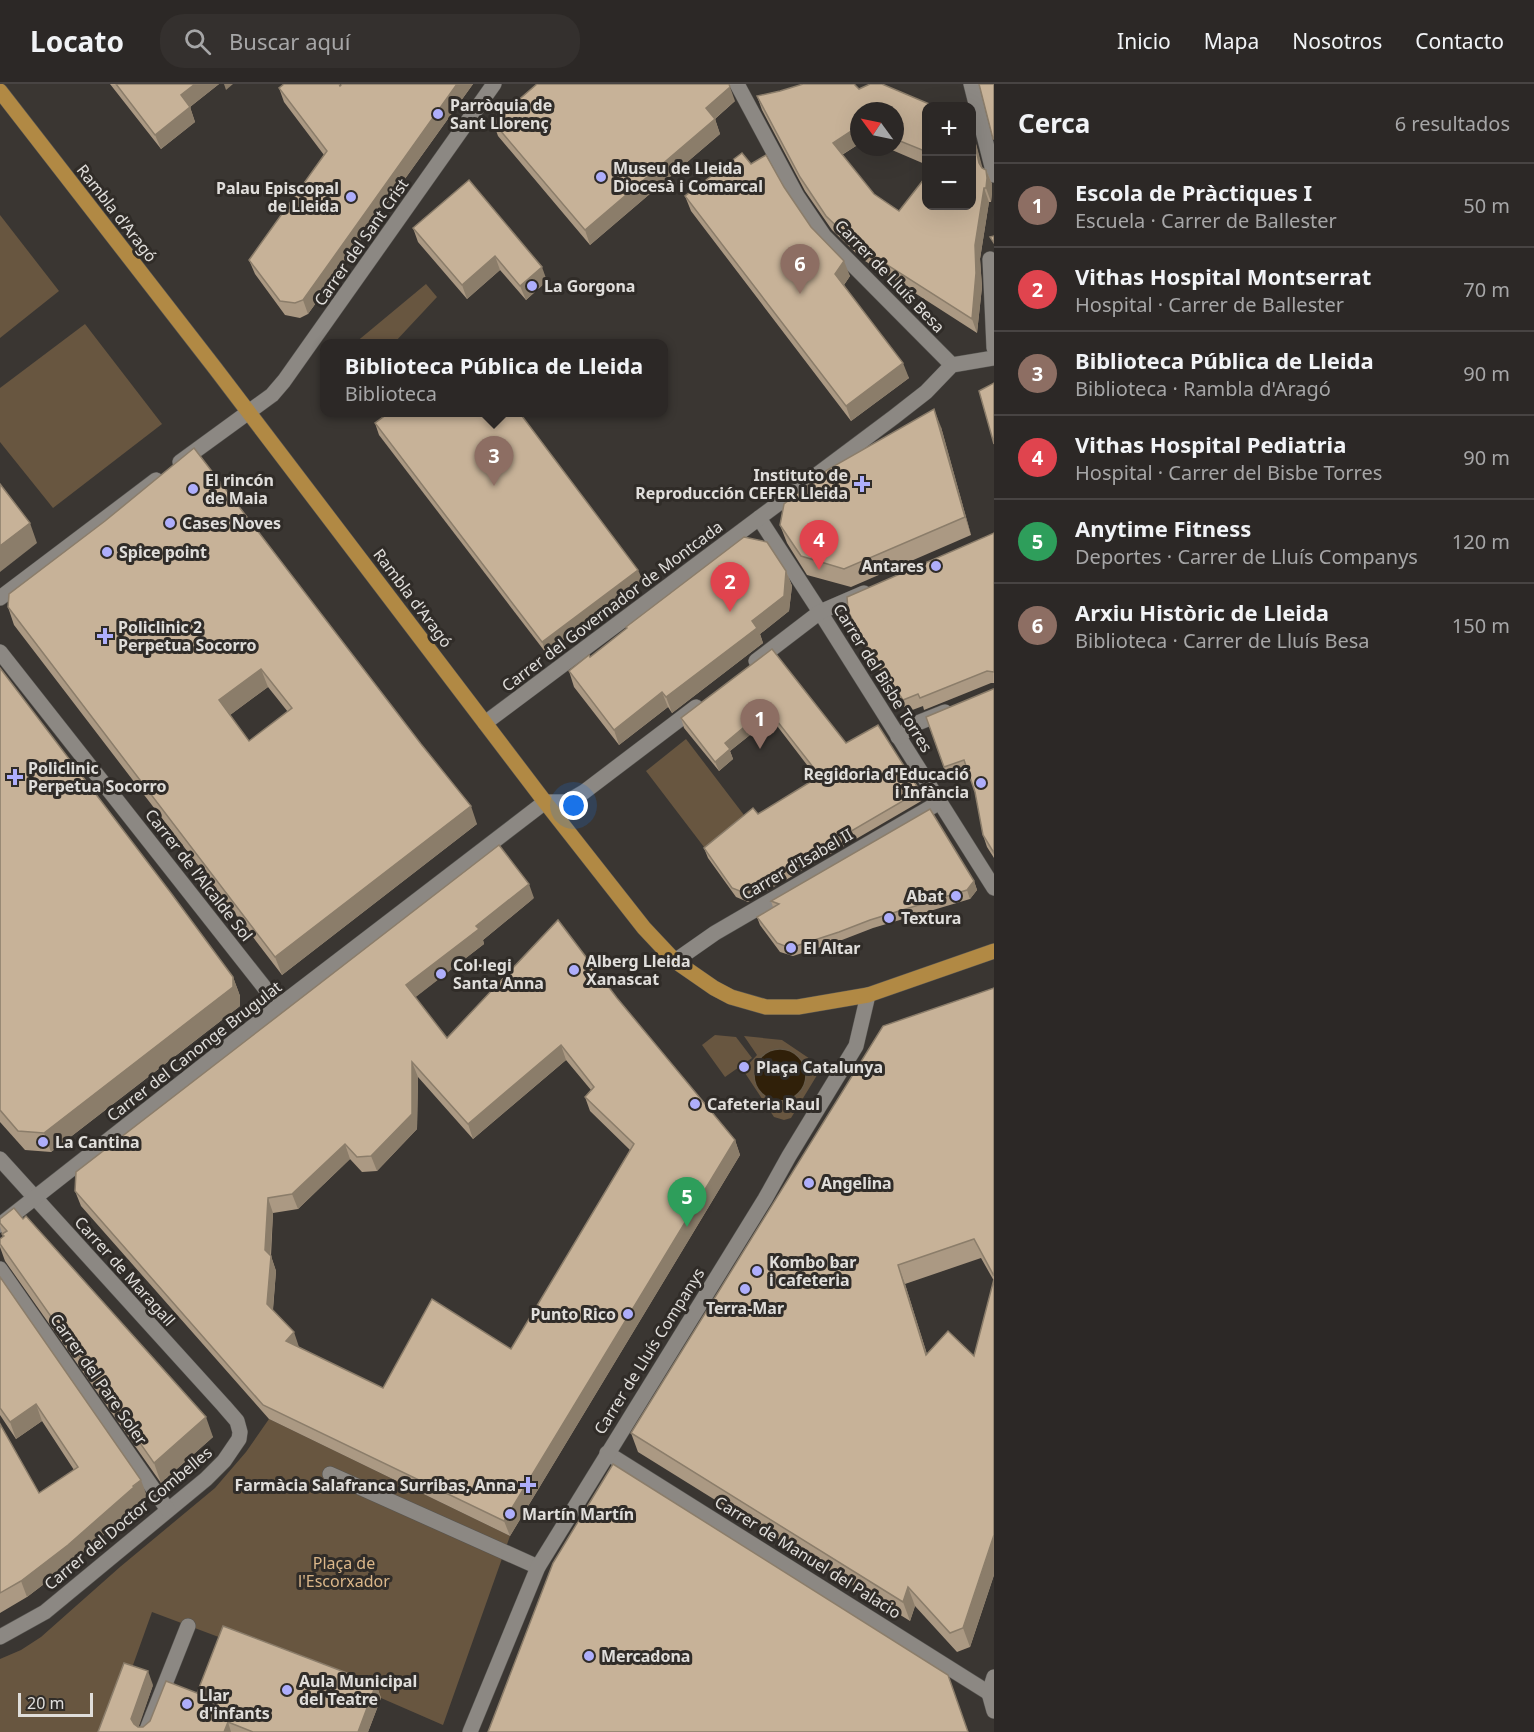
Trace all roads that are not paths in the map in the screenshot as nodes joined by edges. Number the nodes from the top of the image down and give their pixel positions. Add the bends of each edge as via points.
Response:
1 (495, 84) edge
2 (737, 84) edge
3 (971, 84) edge
4 (0, 91) edge
5 (994, 175) edge
6 (990, 259) edge
7 (994, 348) edge
8 (994, 358) edge
9 (952, 365) junction
10 (248, 413) junction
11 (759, 518) junction
12 (875, 588) edge
13 (0, 598) edge
14 (820, 612) junction
15 (0, 652) edge
16 (745, 669) edge
17 (707, 698) edge
18 (955, 708) edge
19 (485, 723) junction
20 (898, 737) junction
21 (545, 802) junction
22 (940, 802) junction
23 (994, 888) edge
24 (994, 951) edge
25 (675, 961) junction
26 (868, 995) junction
27 (279, 1006) junction
28 (0, 1160) edge
29 (35, 1198) junction
30 (0, 1225) edge
31 (0, 1269) edge
32 (224, 1406) joint
33 (607, 1453) junction
34 (330, 1474) dead end
35 (168, 1510) junction
36 (538, 1567) junction
37 (188, 1626) dead end
38 (0, 1637) edge
39 (994, 1677) edge
40 (991, 1693) edge
41 (994, 1711) edge
42 (146, 1732) edge
43 (470, 1732) edge

1 - 10 street, Carrer del Sant Crist via 284,381
2 - 9 street, Carrer de Lluís Besa via 753,102 797,196 824,236
3 - 5 street
4 - 10 main road, Rambla d'Aragó
6 - 7 street
8 - 9 street
9 - 11 street, Carrer del Governador de Montcada via 926,392
10 - 13 street, Carrer del Sant Crist
10 - 19 main road, Rambla d'Aragó
11 - 14 street, Carrer del Bisbe Torres
11 - 19 street, Carrer del Governador de Montcada
12 - 14 street
14 - 16 street
14 - 20 street, Carrer del Bisbe Torres
15 - 27 street, Carrer de l'Alcalde Sol
17 - 21 street via 584,792 567,802
18 - 20 street via 915,724
19 - 21 main road, Rambla d'Aragó
20 - 22 street, Carrer del Bisbe Torres
21 - 25 main road, Rambla d'Aragó via 644,928
21 - 27 street, Carrer del Canonge Brugulat
22 - 23 street, Carrer del Bisbe Torres
22 - 25 street, Carrer d'Isabel II via 715,933
24 - 26 main road, Rambla d'Aragó
25 - 26 main road, Rambla d'Aragó via 722,993 766,1007 798,1007
26 - 33 street, Carrer de Lluís Companys via 856,1046
27 - 29 street, Carrer del Canonge Brugulat
28 - 29 street, Carrer de Maragall
29 - 30 street, Carrer del Canonge Brugulat
29 - 32 street, Carrer de Maragall
31 - 35 street, Carrer del Pare Soler
32 - 35 street, Carrer del Doctor Combelles via 237,1421 239,1439 206,1479
33 - 36 street, Carrer de Lluís Companys
33 - 40 street, Carrer de Manuel del Palacio
34 - 36 street
35 - 38 street, Carrer del Doctor Combelles via 45,1612
36 - 43 street, Carrer de Lluís Companys
37 - 42 street
39 - 40 street
40 - 41 street

